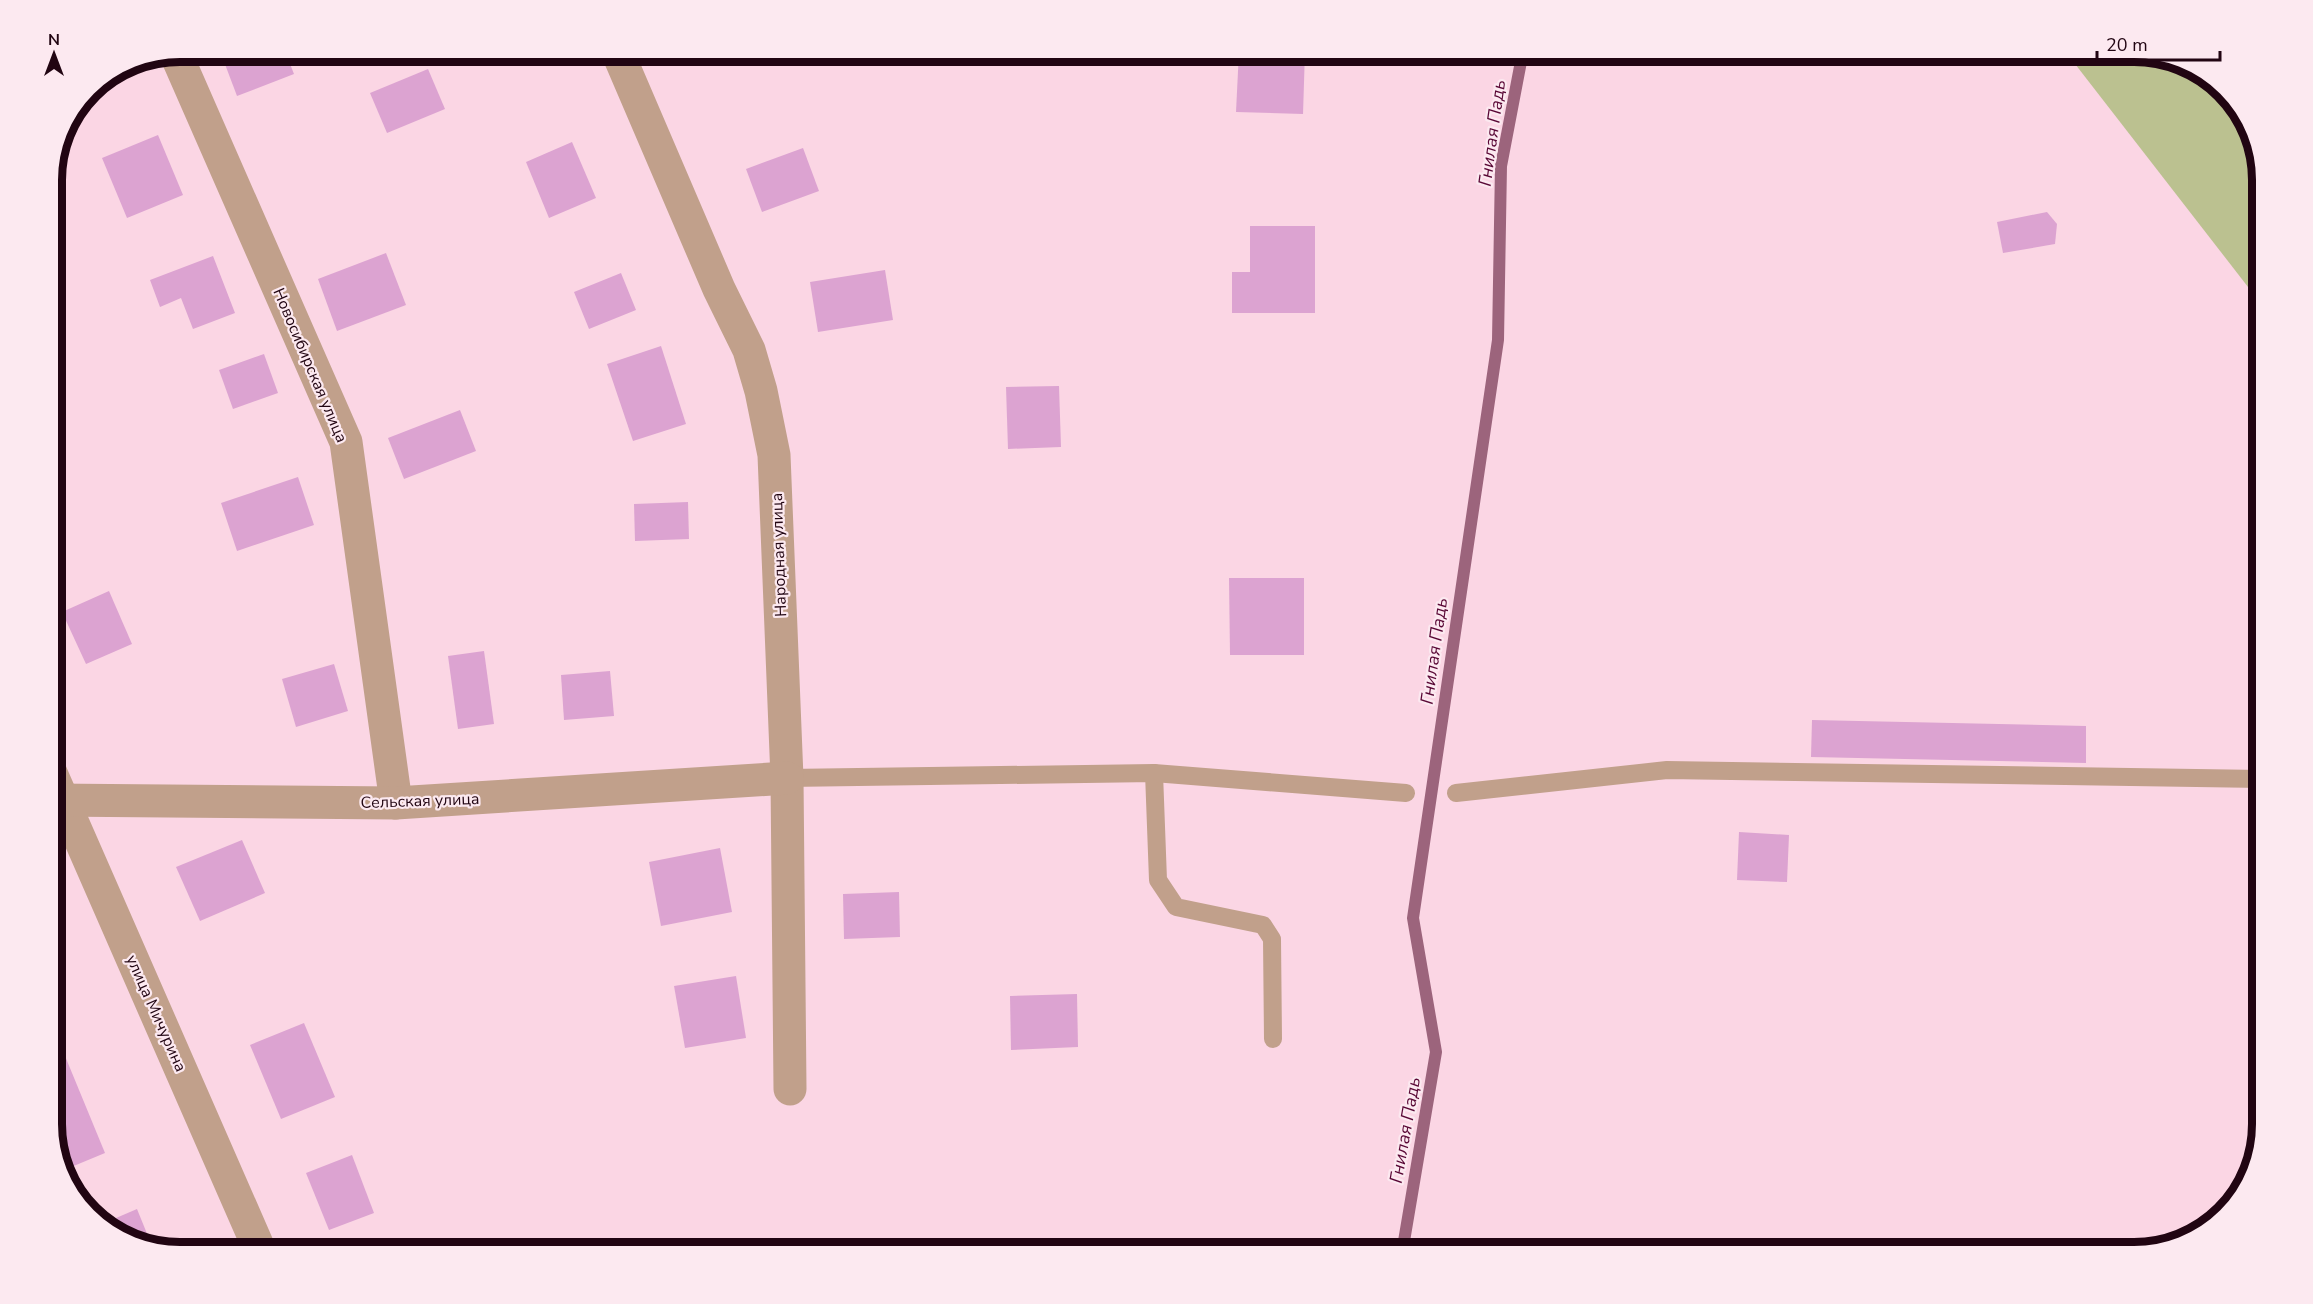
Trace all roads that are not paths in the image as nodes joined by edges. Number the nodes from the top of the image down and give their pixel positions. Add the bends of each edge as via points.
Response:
1 (180, 62) edge
2 (622, 62) edge
3 (1154, 773) junction
4 (787, 778) junction
5 (2252, 778) edge
6 (62, 791) edge
7 (1406, 793) dead end
8 (1456, 794) dead end
9 (396, 803) junction
10 (62, 807) edge
11 (1273, 1039) dead end
12 (790, 1089) dead end
13 (256, 1242) edge

1 - 9 street, Новосибирская улица via 346,442
2 - 4 street, Народная улица via 719,290 749,350 761,391 774,455
3 - 4 lane
3 - 7 lane
3 - 11 lane via 1158,880 1176,907 1263,925 1272,939
4 - 9 street, Сельская улица
4 - 12 street, Народная улица
5 - 8 lane via 1667,770
6 - 9 street, Сельская улица
10 - 13 street, улица Мичурина

